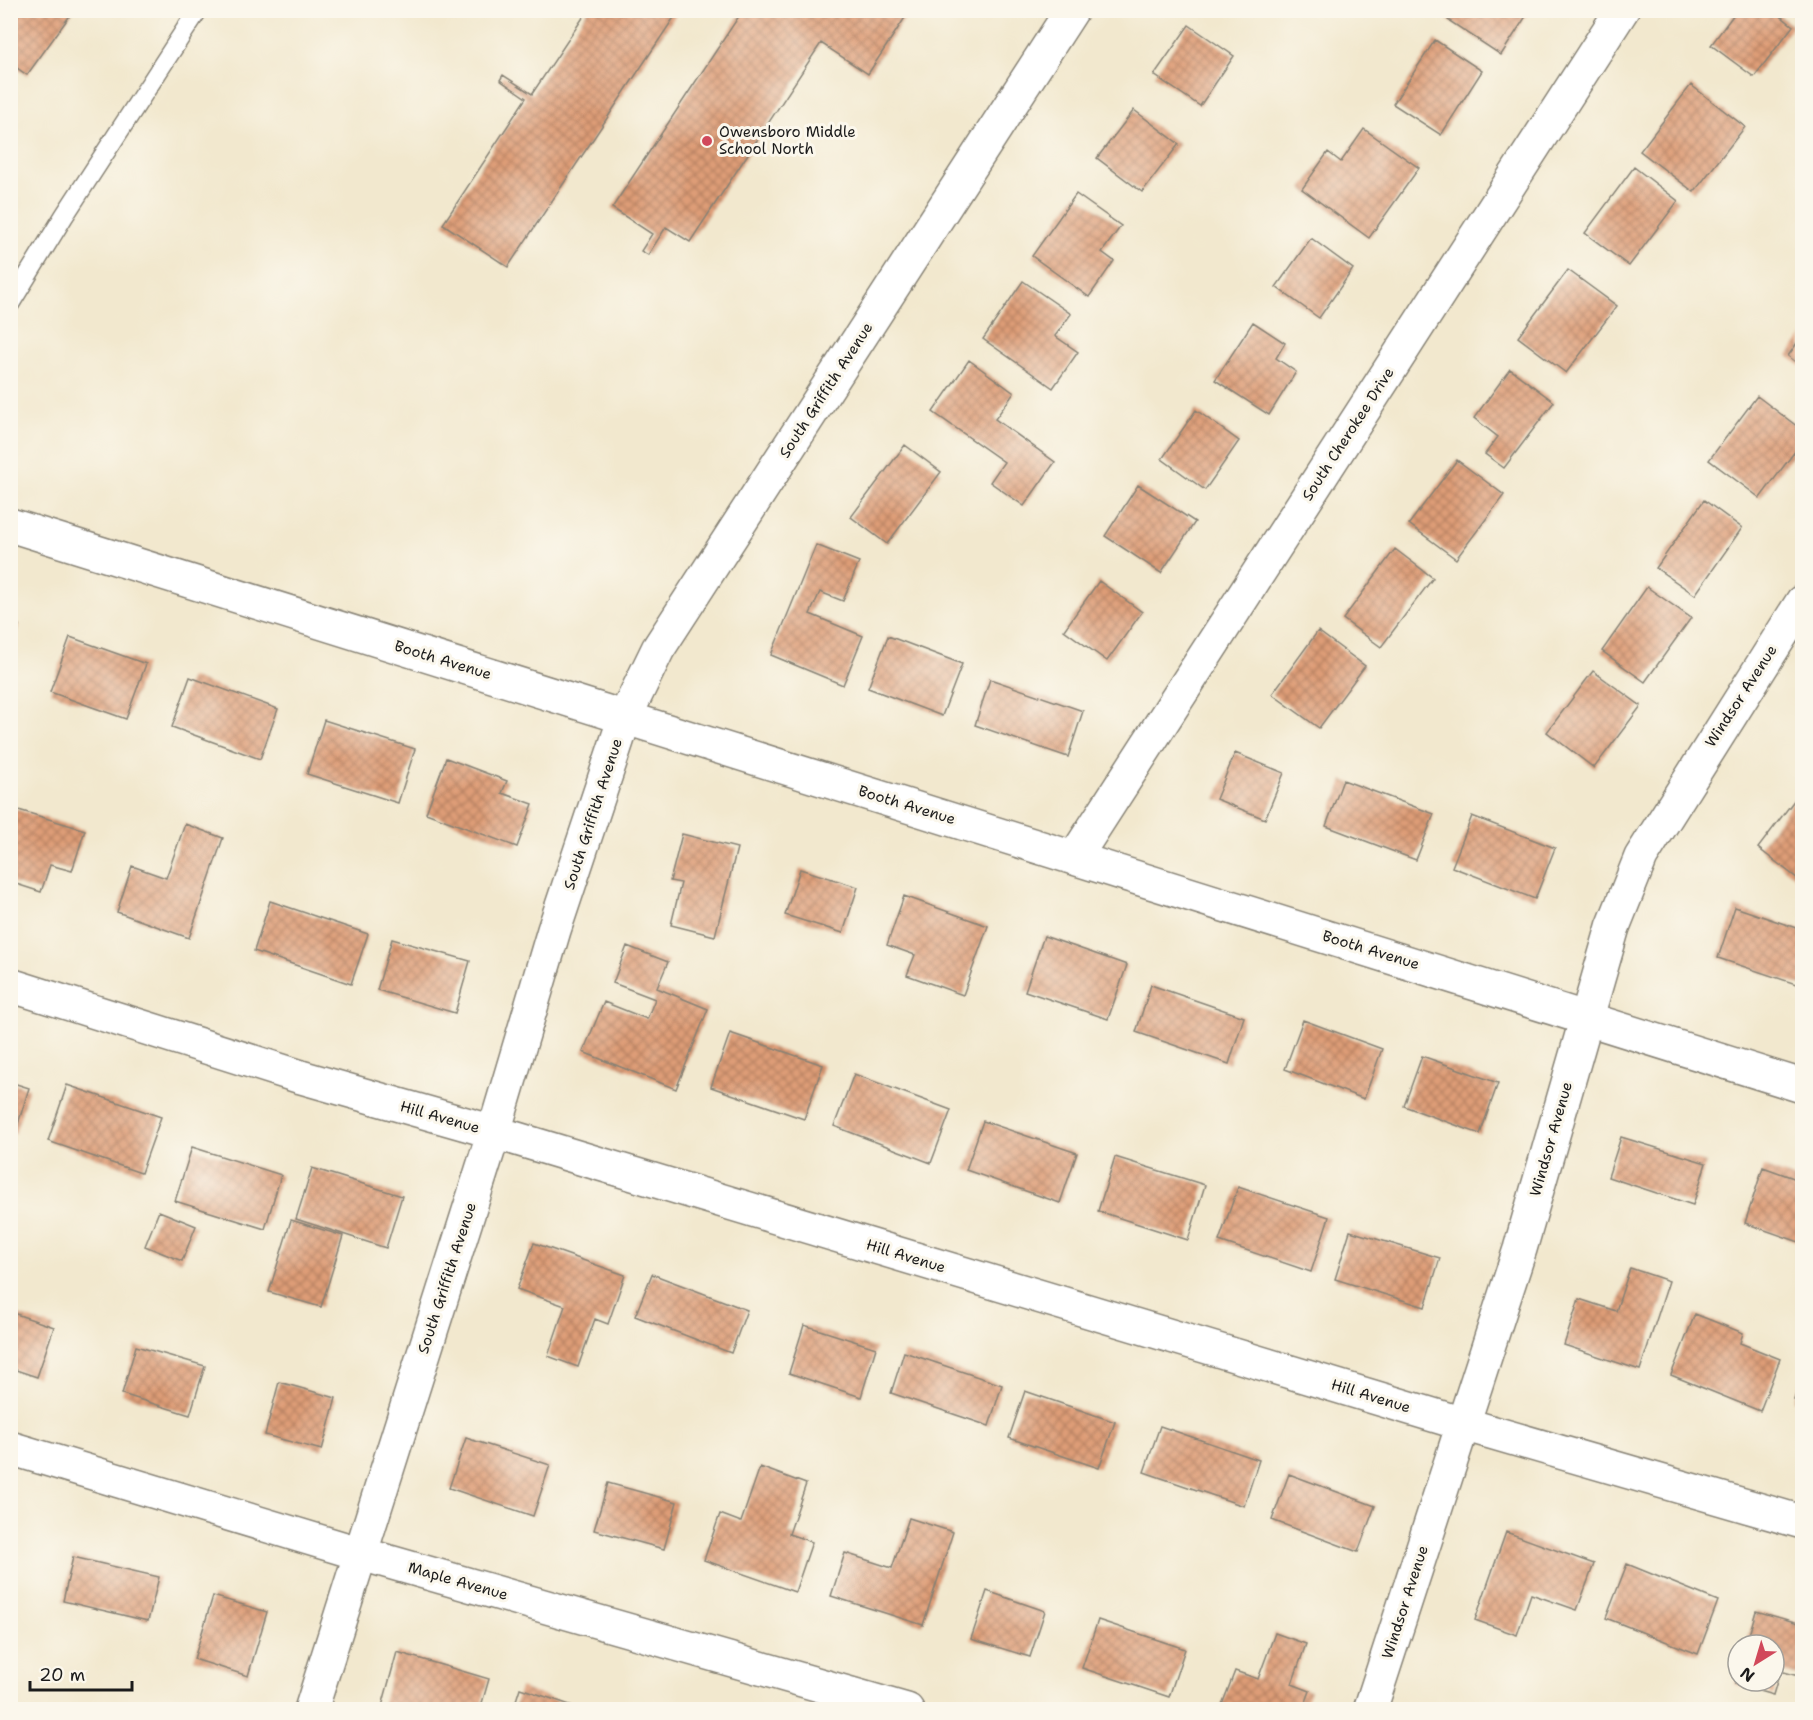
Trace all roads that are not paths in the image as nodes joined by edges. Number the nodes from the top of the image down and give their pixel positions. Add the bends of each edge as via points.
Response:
1 (198, 10) edge
2 (1072, 10) edge
3 (1622, 10) edge
4 (10, 304) edge
5 (10, 525) edge
6 (1803, 602) edge
7 (625, 717) junction
8 (1075, 857) junction
9 (10, 985) edge
10 (1585, 1017) junction
11 (1803, 1086) edge
12 (494, 1132) junction
13 (1463, 1424) junction
14 (10, 1448) edge
15 (1803, 1522) edge
16 (358, 1553) junction
17 (310, 1710) edge
18 (907, 1710) edge
19 (1370, 1710) edge

1 - 4 lane
2 - 7 street, South Griffith Avenue via 658,649
3 - 8 street, South Cherokee Drive
5 - 7 street, Booth Avenue
6 - 10 street, Windsor Avenue via 1641,857 1613,927
7 - 8 street, Booth Avenue
7 - 12 street, South Griffith Avenue via 554,930
8 - 10 street, Booth Avenue
9 - 12 street, Hill Avenue via 300,1077
10 - 11 street, Booth Avenue
10 - 13 street, Windsor Avenue via 1520,1249
12 - 13 street, Hill Avenue
12 - 16 street, South Griffith Avenue
13 - 15 street, Hill Avenue
13 - 19 street, Windsor Avenue
14 - 16 street, Maple Avenue
16 - 17 street, South Griffith Avenue
16 - 18 street, Maple Avenue

